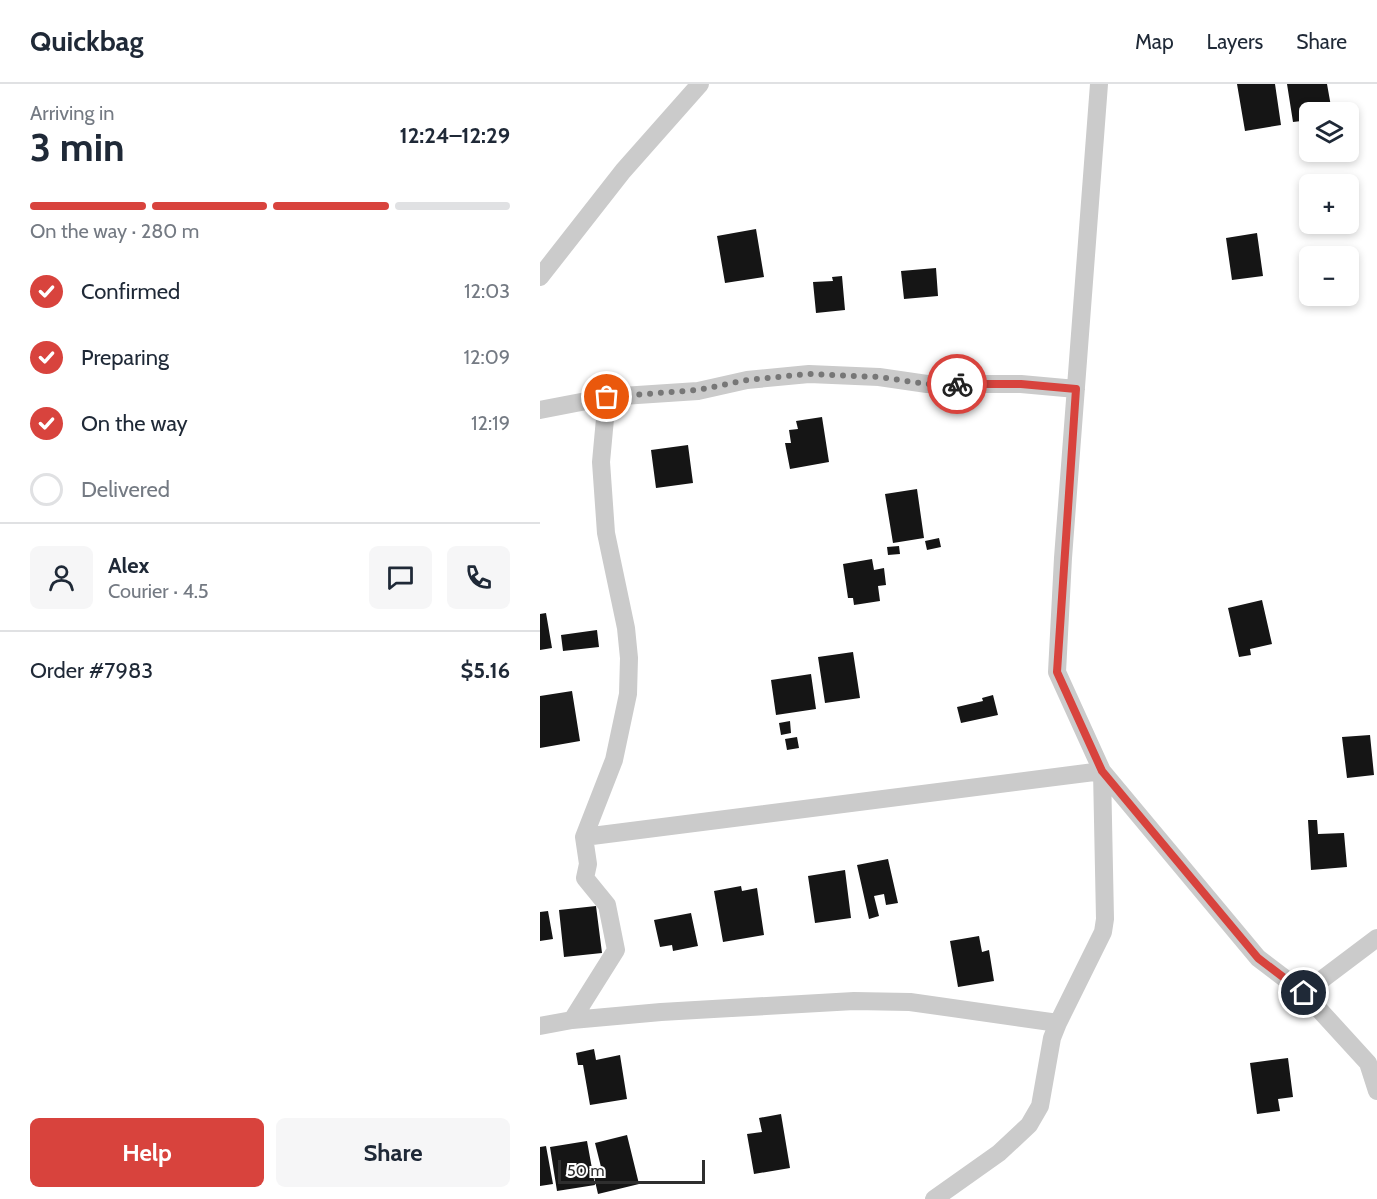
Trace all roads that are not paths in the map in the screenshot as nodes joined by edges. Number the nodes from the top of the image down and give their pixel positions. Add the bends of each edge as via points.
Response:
1 (700, 84) edge
2 (1099, 84) edge
3 (540, 277) edge
4 (1076, 389) junction
5 (607, 397) junction
6 (540, 410) edge
7 (1102, 771) junction
8 (584, 837) junction
9 (1377, 938) edge
10 (1304, 993) junction
11 (572, 1020) junction
12 (1058, 1023) junction
13 (540, 1026) edge
14 (1372, 1067) edge
15 (1377, 1091) edge
16 (934, 1199) edge

1 - 3 street via 623,171
2 - 4 street
4 - 5 street via 1021,384 927,384 808,374 698,390
4 - 7 street via 1057,672
5 - 6 street
5 - 8 street via 601,462 606,533 626,628 628,694 614,760
7 - 8 street
7 - 10 street via 1258,958
7 - 12 street via 1103,932
8 - 11 street via 588,864 585,878 607,905 616,950
9 - 10 street
10 - 14 street
11 - 12 street via 854,1001 910,1002
11 - 13 street
12 - 16 street via 1040,1106 1029,1125 999,1153
14 - 15 street

